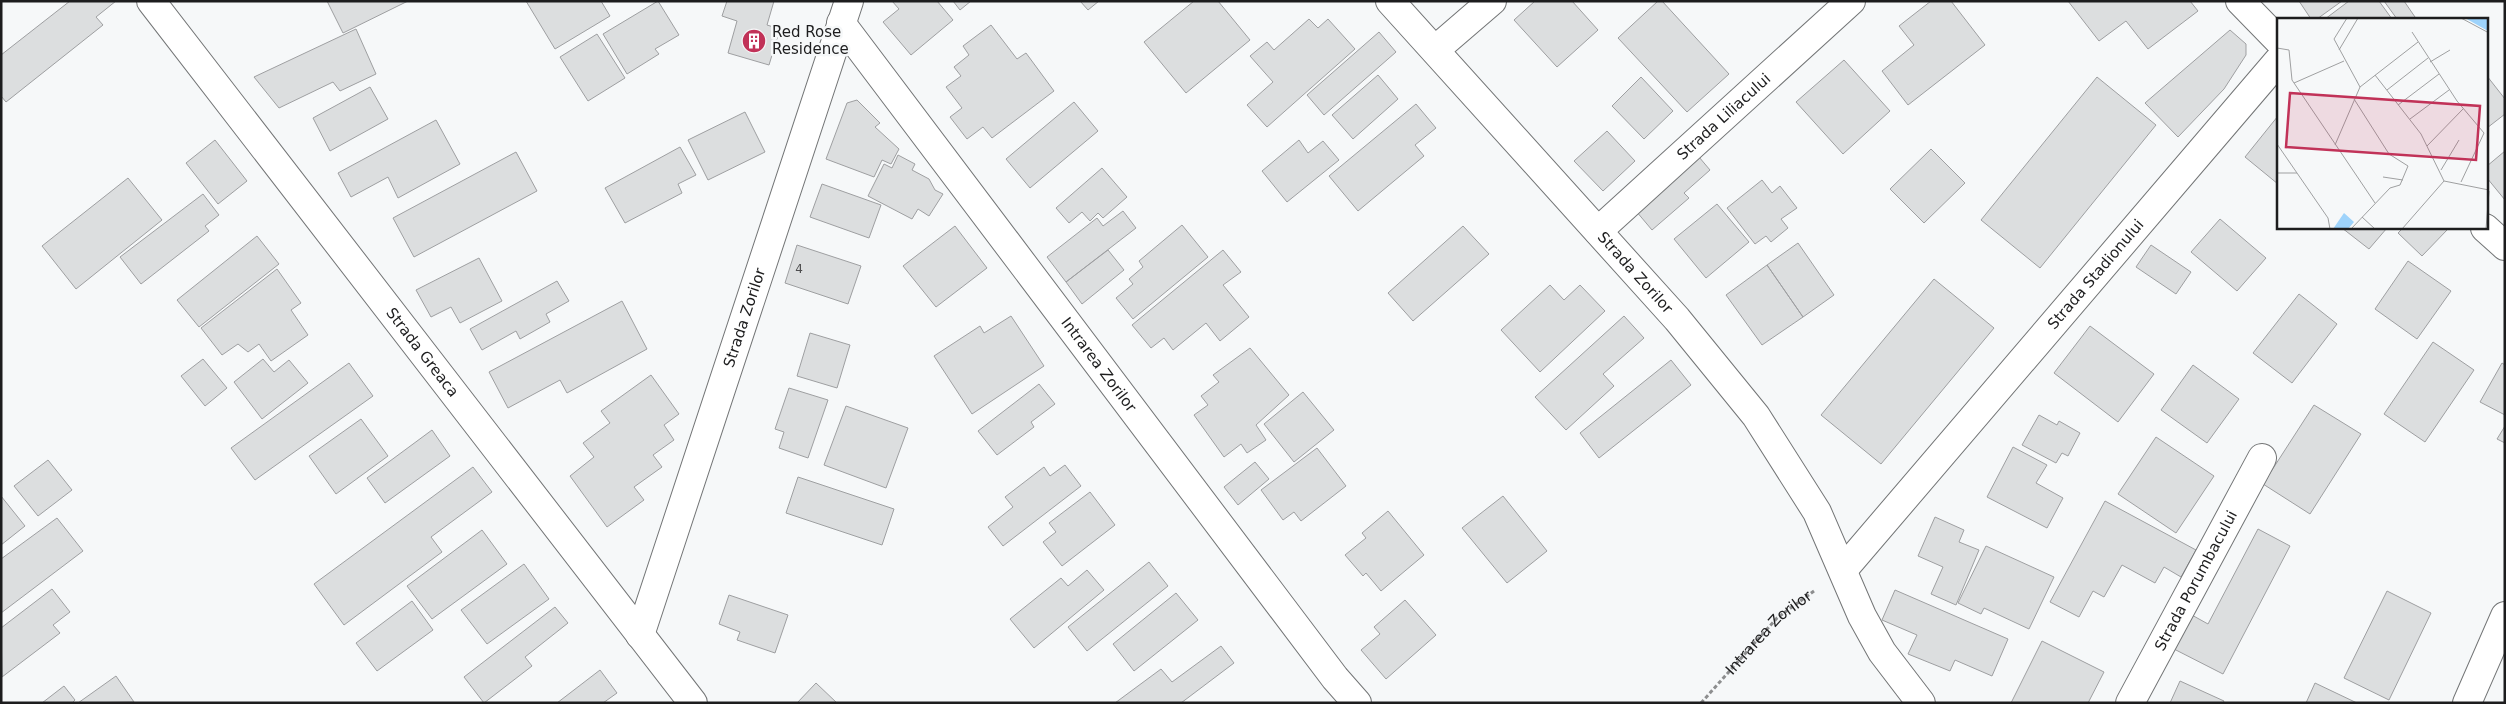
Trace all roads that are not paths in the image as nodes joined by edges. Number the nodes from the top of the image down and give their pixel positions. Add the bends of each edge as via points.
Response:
1 (151, 1) edge
2 (1390, 1) edge
3 (1492, 1) edge
4 (1851, 1) edge
5 (2240, 1) edge
6 (845, 12) edge
7 (2277, 39) edge
8 (1435, 50) junction
9 (2277, 62) edge
10 (2486, 229) edge
11 (1598, 231) junction
12 (2505, 246) edge
13 (2262, 458) dead end
14 (1843, 570) junction
15 (2505, 616) edge
16 (640, 635) junction
17 (693, 703) edge
18 (1357, 703) edge
19 (1921, 703) edge
20 (2130, 703) edge
21 (2467, 703) edge

1 - 16 street, Strada Greaca
2 - 8 street, Strada Zorilor
3 - 8 street
4 - 11 street, Strada Liliacului
5 - 7 street
6 - 16 street, Strada Zorilor
6 - 18 street, Intrarea Zorilor via 1329,670
8 - 11 street, Strada Zorilor
9 - 14 street, Strada Stadionului
10 - 12 street
11 - 14 street, Strada Zorilor via 1677,319 1756,416 1817,512
13 - 20 street, Strada Porumbacului
14 - 19 street via 1862,616 1882,652
15 - 21 street
16 - 17 street, Strada Greaca

